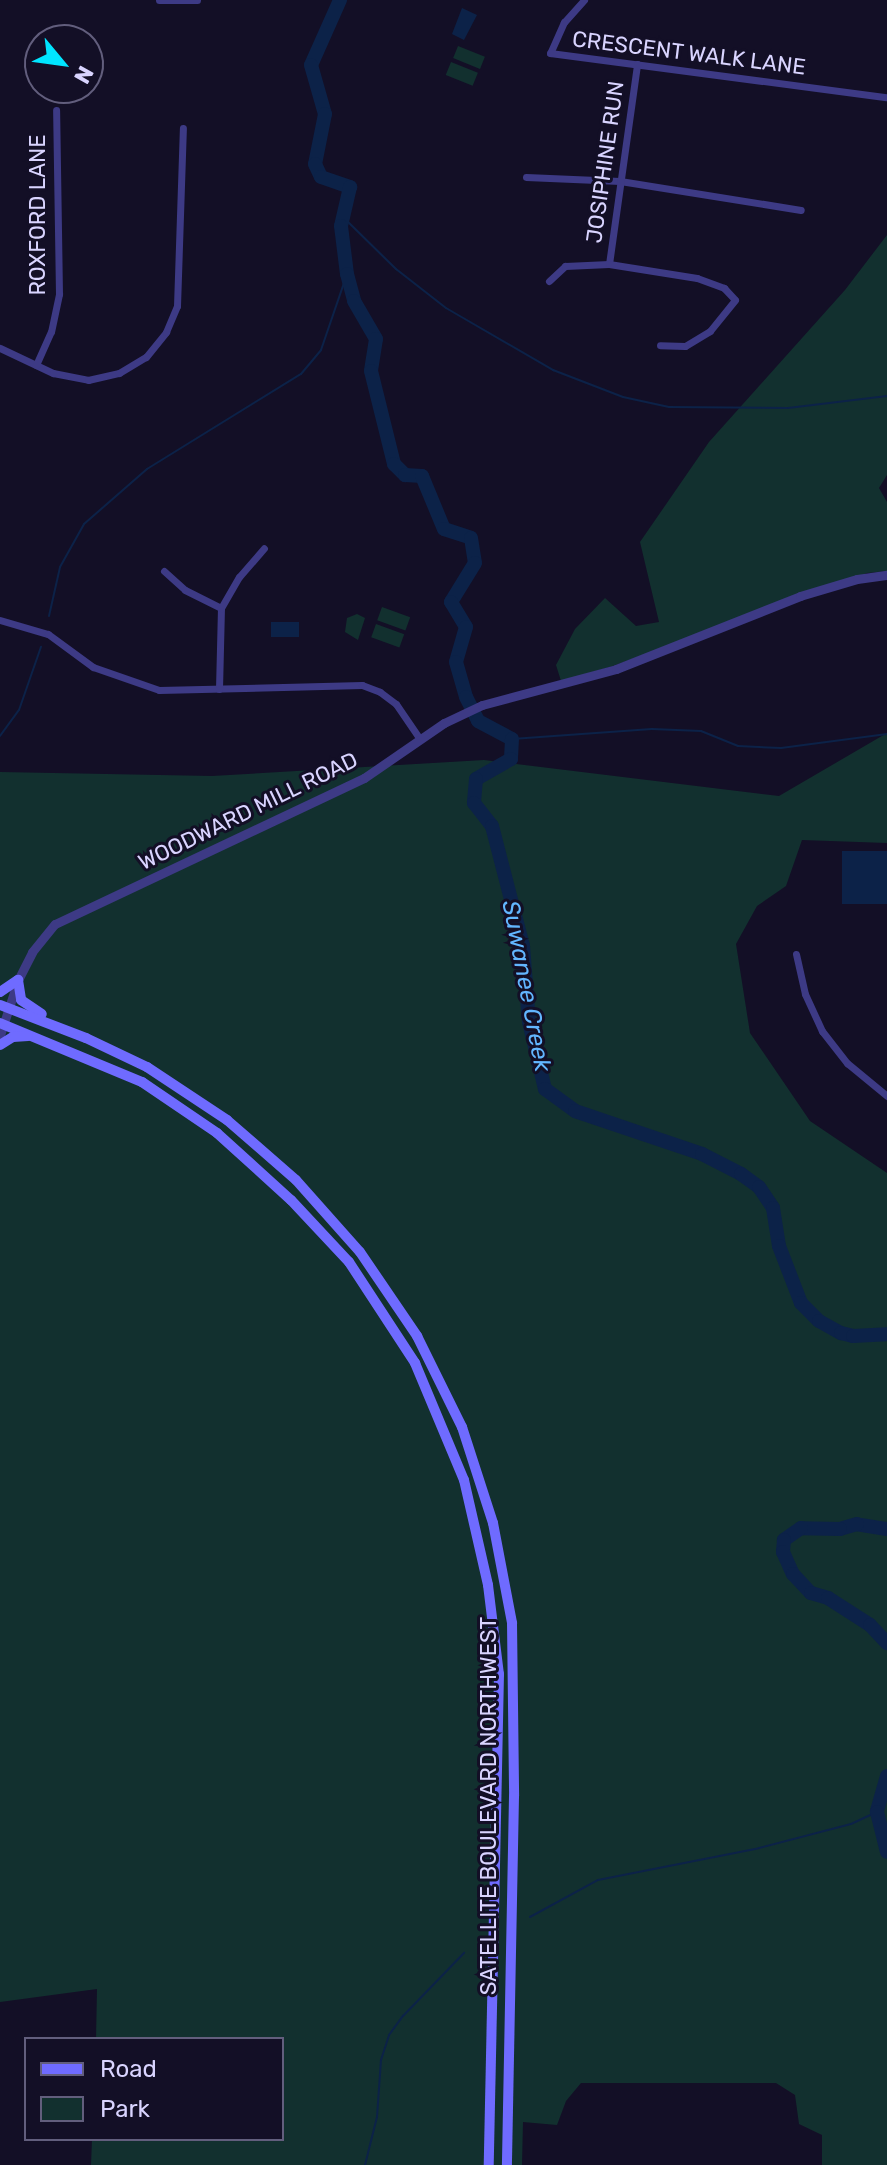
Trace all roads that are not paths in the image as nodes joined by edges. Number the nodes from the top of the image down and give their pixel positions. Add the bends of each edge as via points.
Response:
1 (159, 0) edge
2 (197, 0) edge
3 (584, 0) edge
4 (637, 64) junction
5 (886, 97) edge
6 (56, 110) dead end
7 (183, 128) dead end
8 (526, 177) dead end
9 (620, 181) junction
10 (801, 210) dead end
11 (609, 264) junction
12 (549, 281) dead end
13 (660, 345) dead end
14 (0, 348) edge
15 (36, 365) junction
16 (264, 548) dead end
17 (164, 571) dead end
18 (887, 575) edge
19 (221, 608) junction
20 (0, 620) edge
21 (219, 689) junction
22 (420, 739) junction
23 (796, 954) dead end
24 (18, 980) junction
25 (0, 992) edge
26 (5, 1007) edge
27 (2, 1024) edge
28 (0, 1035) edge
29 (37, 1037) junction
30 (86, 1038) junction
31 (0, 1045) edge
32 (887, 1096) edge
33 (489, 2165) edge
34 (507, 2165) edge

1 - 2 street
3 - 4 street, CRESCENT WALK LANE via 564,22 550,53
4 - 5 street, CRESCENT WALK LANE
4 - 9 street, JOSIPHINE RUN
6 - 15 street, ROXFORD LANE via 59,294 51,332
7 - 15 street via 177,306 166,332 146,357 119,373 88,380
8 - 9 street
9 - 10 street
9 - 11 street, JOSIPHINE RUN
11 - 12 street via 565,266
11 - 13 street via 697,278 724,288 735,300 710,331 685,346
14 - 15 street
16 - 19 street
17 - 19 street via 185,590
18 - 22 street, WOODWARD MILL ROAD via 800,596 616,669 482,705
19 - 21 street
20 - 21 street via 48,634 93,667 127,681 159,690
21 - 22 street via 362,685 396,704
22 - 24 street, WOODWARD MILL ROAD via 364,778 55,924
23 - 32 street via 805,994 822,1031 847,1063
24 - 25 main road
24 - 26 street, WOODWARD MILL ROAD
24 - 30 main road via 21,1000 29,1007
26 - 27 street, WOODWARD MILL ROAD
26 - 30 main road, SATELLITE BOULEVARD NORTHWEST
27 - 28 street, WOODWARD MILL ROAD
27 - 29 main road, SATELLITE BOULEVARD NORTHWEST
29 - 31 main road via 13,1037
29 - 33 main road, SATELLITE BOULEVARD NORTHWEST via 142,1082 217,1133 291,1200 349,1262 415,1363 464,1480 488,1585 499,1674
30 - 34 main road, SATELLITE BOULEVARD NORTHWEST via 147,1067 227,1120 296,1180 360,1252 417,1336 462,1427 493,1523 512,1623

